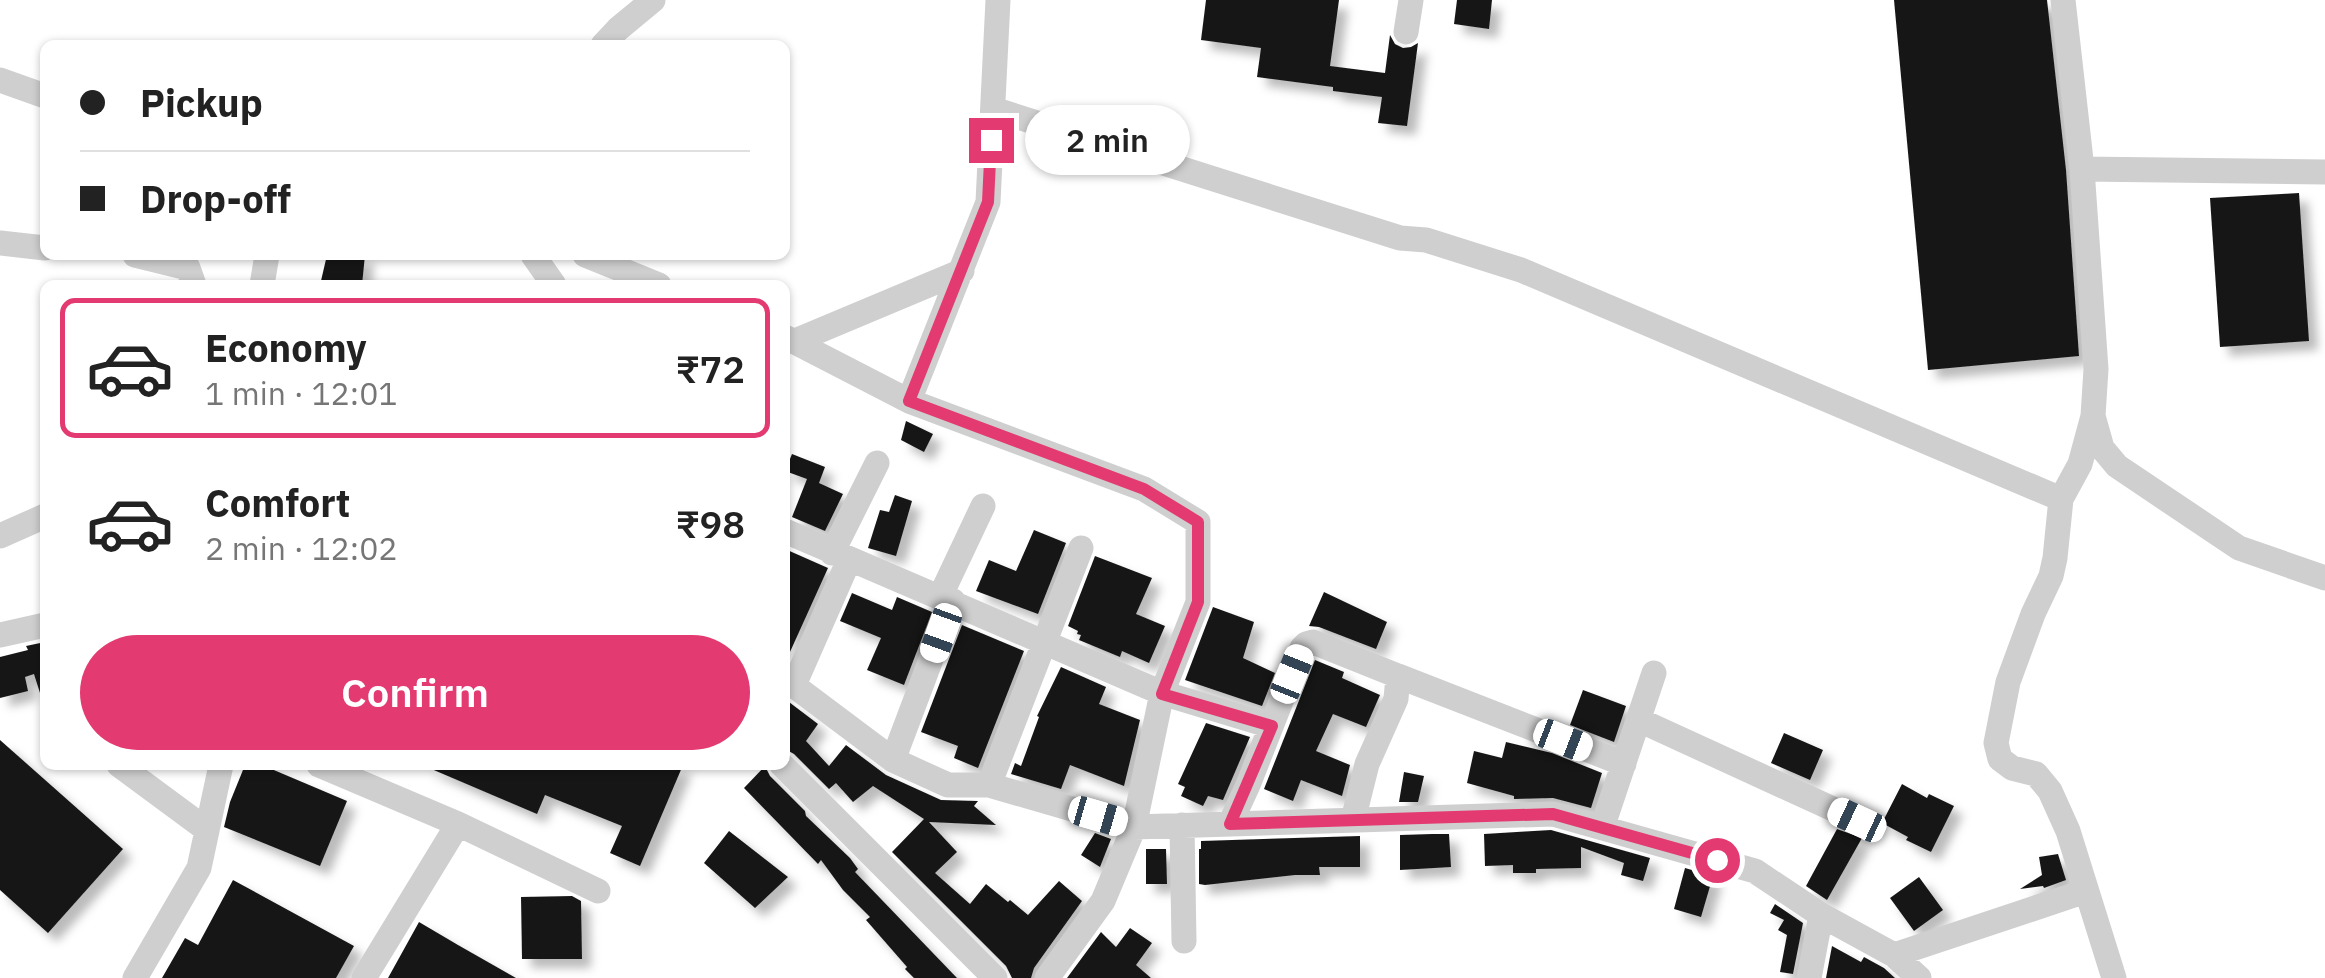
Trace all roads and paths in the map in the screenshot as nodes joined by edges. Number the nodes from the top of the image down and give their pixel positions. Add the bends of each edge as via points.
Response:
1 (653, 0) edge
2 (998, 0) edge
3 (1411, 0) edge
4 (2063, 0) edge
5 (1406, 32) dead end
6 (608, 40) edge
7 (0, 80) edge
8 (40, 94) edge
9 (993, 110) junction
10 (2082, 169) junction
11 (2325, 172) edge
12 (0, 242) edge
13 (40, 247) edge
14 (156, 260) edge
15 (598, 260) edge
16 (962, 271) junction
17 (192, 280) edge
18 (647, 280) edge
19 (790, 339) edge
20 (909, 401) junction
21 (2094, 416) junction
22 (876, 463) dead end
23 (2061, 499) junction
24 (983, 506) dead end
25 (40, 518) edge
26 (790, 533) edge
27 (0, 536) edge
28 (1081, 548) dead end
29 (841, 556) junction
30 (2325, 578) edge
31 (947, 599) junction
32 (40, 626) edge
33 (0, 635) edge
34 (1044, 643) junction
35 (1654, 673) dead end
36 (1398, 676) junction
37 (790, 680) edge
38 (790, 683) edge
39 (1162, 694) junction
40 (1639, 720) junction
41 (1272, 726) junction
42 (894, 760) junction
43 (1624, 764) junction
44 (125, 770) edge
45 (220, 770) edge
46 (332, 770) edge
47 (787, 770) edge
48 (989, 785) junction
49 (1353, 820) junction
50 (1857, 820) dead end
51 (458, 824) junction
52 (1230, 824) junction
53 (1182, 825) junction
54 (1134, 827) junction
55 (1602, 828) junction
56 (207, 830) junction
57 (2086, 891) junction
58 (598, 892) dead end
59 (1820, 915) junction
60 (1184, 941) dead end
61 (1894, 955) junction
62 (136, 978) edge
63 (364, 978) edge
64 (996, 978) edge
65 (1047, 978) edge
66 (1808, 978) edge
67 (1918, 978) edge
68 (2114, 978) edge

1 - 6 street
2 - 9 street
3 - 5 street
4 - 10 street
7 - 8 street
9 - 16 street via 988,202
9 - 23 street via 1521,270
10 - 11 street
10 - 21 street
12 - 13 street
14 - 17 street via 188,268
15 - 18 street
16 - 19 street
16 - 20 street
19 - 20 street
20 - 39 street via 1144,489 1198,522 1198,602
21 - 23 street
21 - 30 street via 2102,448 2154,492 2239,548
22 - 29 street
23 - 57 street via 2052,576 2008,682 1996,743 2000,759 2036,774 2050,791
24 - 31 street
25 - 27 street
26 - 29 street
28 - 34 street
29 - 31 street
29 - 37 street
31 - 34 street
31 - 42 street
32 - 33 street
34 - 39 street
34 - 48 street
35 - 40 street
36 - 41 street via 1306,644
36 - 43 street
36 - 49 street
38 - 42 street
39 - 41 street
39 - 54 street
40 - 43 street
40 - 50 street
41 - 52 street
42 - 48 street via 948,785
43 - 55 street
44 - 56 street
45 - 56 street
46 - 51 street
47 - 64 street
48 - 54 street
49 - 52 street
49 - 55 street via 1553,814
51 - 58 street
51 - 63 street
52 - 53 street
53 - 54 street
53 - 60 street
54 - 65 street via 1104,902
55 - 59 street via 1755,871
56 - 62 street via 198,868
57 - 61 street
57 - 68 street
59 - 61 street
59 - 66 street
61 - 67 street

